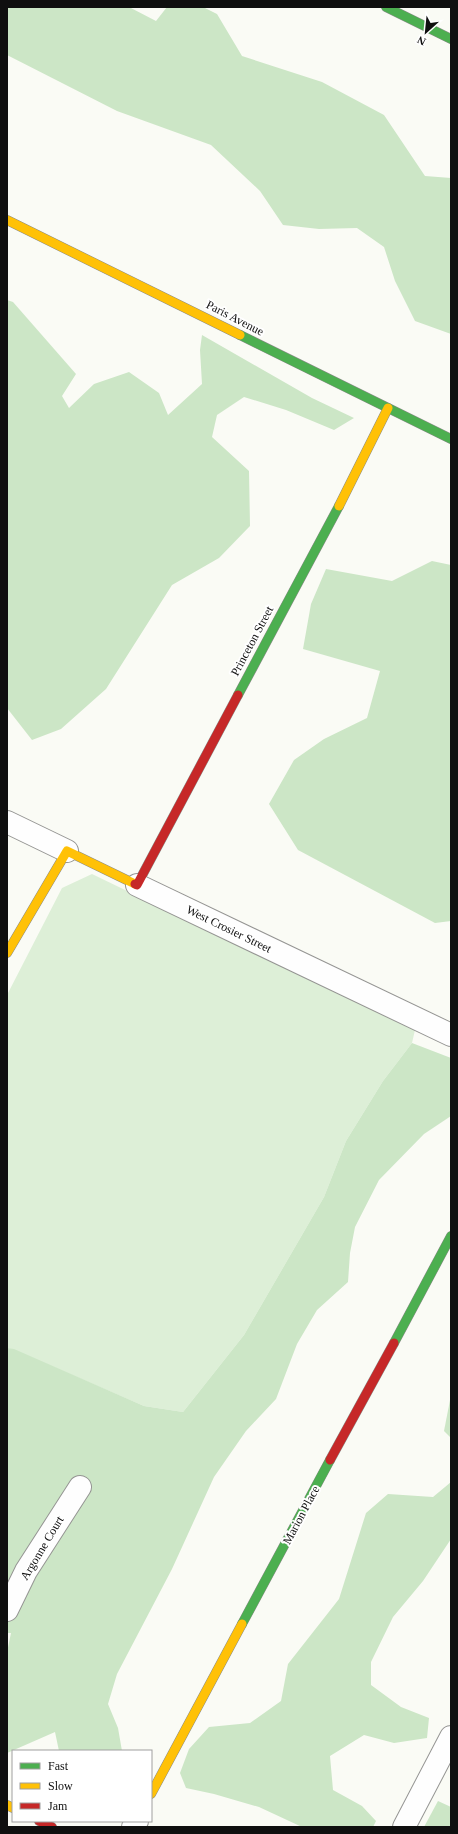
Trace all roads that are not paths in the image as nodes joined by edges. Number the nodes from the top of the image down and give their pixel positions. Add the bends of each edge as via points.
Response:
1 (386, 7) edge
2 (451, 38) edge
3 (7, 220) edge
4 (388, 408) junction
5 (451, 439) edge
6 (7, 822) edge
7 (67, 851) junction
8 (137, 884) junction
9 (7, 953) edge
10 (451, 1035) edge
11 (451, 1236) edge
12 (80, 1487) dead end
13 (7, 1610) edge
14 (451, 1737) edge
15 (152, 1792) edge
16 (41, 1822) edge
17 (52, 1827) edge
18 (404, 1827) edge

1 - 2 street
3 - 4 street, Paris Avenue
4 - 5 street, Paris Avenue
4 - 8 street, Princeton Street via 350,485
6 - 7 street, West Crosier Street
7 - 8 street, West Crosier Street
7 - 9 street
8 - 10 street, West Crosier Street
11 - 15 street, Marion Place
12 - 13 street, Argonne Court via 26,1571
14 - 18 street
16 - 17 street

